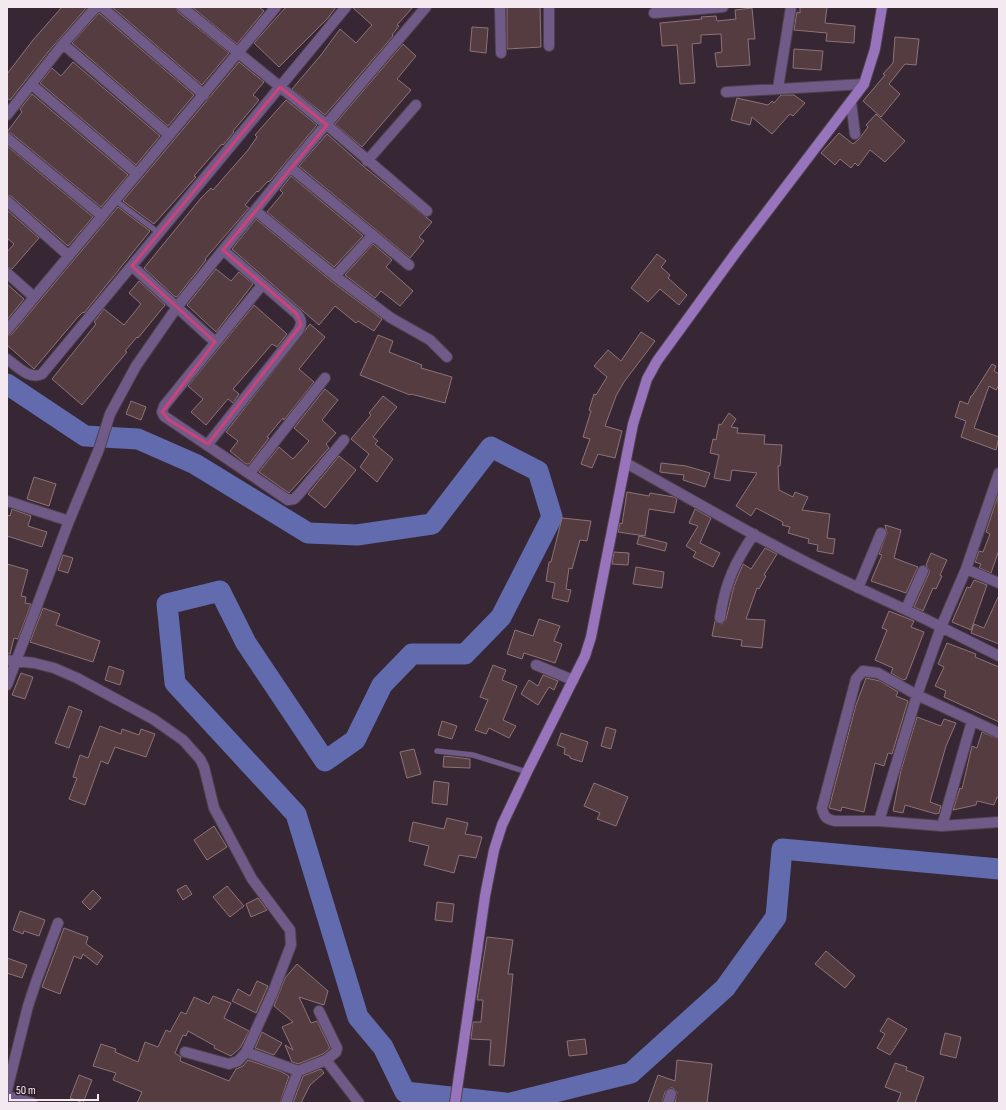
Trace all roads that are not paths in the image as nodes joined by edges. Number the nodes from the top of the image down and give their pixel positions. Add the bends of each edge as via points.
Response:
1 (96, 7) edge
2 (102, 7) edge
3 (182, 7) edge
4 (346, 7) edge
5 (426, 7) edge
6 (500, 7) edge
7 (549, 7) edge
8 (723, 7) edge
9 (791, 7) edge
10 (882, 7) edge
11 (272, 9) edge
12 (654, 13) dead end
13 (63, 44) junction
14 (549, 46) dead end
15 (238, 53) junction
16 (501, 53) dead end
17 (864, 84) junction
18 (32, 85) junction
19 (280, 87) junction
20 (778, 88) junction
21 (726, 92) dead end
22 (204, 95) junction
23 (851, 102) junction
24 (416, 105) dead end
25 (7, 115) edge
26 (327, 125) junction
27 (855, 134) dead end
28 (169, 135) junction
29 (7, 138) edge
30 (367, 161) junction
31 (290, 167) junction
32 (137, 174) junction
33 (115, 200) junction
34 (7, 201) edge
35 (256, 211) junction
36 (427, 211) dead end
37 (102, 216) junction
38 (159, 233) junction
39 (372, 236) junction
40 (223, 250) junction
41 (69, 256) junction
42 (409, 265) dead end
43 (132, 266) junction
44 (7, 274) edge
45 (335, 276) junction
46 (262, 285) junction
47 (34, 297) junction
48 (177, 307) junction
49 (7, 330) edge
50 (215, 342) junction
51 (447, 357) dead end
52 (7, 359) edge
53 (325, 378) dead end
54 (344, 440) dead end
55 (208, 444) junction
56 (626, 463) junction
57 (250, 473) junction
58 (999, 473) edge
59 (7, 501) edge
60 (69, 521) junction
61 (880, 533) dead end
62 (754, 534) junction
63 (966, 569) junction
64 (922, 571) dead end
65 (999, 584) edge
66 (858, 588) junction
67 (906, 609) junction
68 (720, 618) dead end
69 (941, 627) junction
70 (999, 656) edge
71 (11, 661) edge
72 (536, 665) dead end
73 (573, 680) junction
74 (7, 685) edge
75 (917, 695) junction
76 (972, 721) junction
77 (999, 734) edge
78 (437, 751) dead end
79 (527, 772) junction
80 (880, 821) junction
81 (999, 822) edge
82 (942, 826) junction
83 (58, 923) dead end
84 (319, 1011) dead end
85 (185, 1052) dead end
86 (246, 1052) junction
87 (326, 1060) junction
88 (298, 1071) junction
89 (7, 1090) edge
90 (7, 1096) edge
91 (32, 1103) edge
92 (286, 1103) edge
93 (359, 1103) edge
94 (455, 1103) edge

1 - 13 street
2 - 22 street
3 - 15 street
4 - 19 street
5 - 26 street
6 - 16 street
7 - 14 street
8 - 12 street
9 - 20 street
10 - 17 street via 875,49
11 - 15 street
13 - 18 street
13 - 28 street
15 - 19 street
15 - 22 street
17 - 20 street
17 - 23 street
18 - 25 street
18 - 32 street
19 - 26 street
19 - 38 street
20 - 21 street
22 - 28 street
23 - 27 street
23 - 56 street via 657,361 641,396
24 - 30 street
26 - 30 street
26 - 31 street
28 - 32 street
29 - 37 street
30 - 36 street
31 - 35 street
31 - 39 street
32 - 33 street
33 - 37 street
33 - 38 lane
34 - 41 street
35 - 40 street
35 - 45 street
37 - 41 street
38 - 43 street
39 - 42 street
39 - 45 street
40 - 46 street
40 - 48 street
41 - 47 street
43 - 48 street
43 - 52 street via 42,374 31,376
44 - 47 street
45 - 51 street via 391,318 430,340
46 - 50 street
46 - 55 street via 297,314 301,319 301,325
47 - 49 street
48 - 50 street
48 - 60 street via 136,366 110,414 99,449
50 - 55 street via 164,406 162,412 169,420
53 - 57 street
54 - 57 street via 294,499 283,498
55 - 57 street
56 - 62 street
56 - 73 street via 592,638
58 - 63 street
59 - 60 street
60 - 71 street
61 - 66 street
62 - 66 street
62 - 68 street via 730,573
63 - 65 street
63 - 69 street
64 - 67 street
66 - 67 street
67 - 69 street
69 - 70 street
69 - 75 street
71 - 74 street
71 - 86 street via 54,668 100,690 168,729 183,740 200,759 208,780 210,798 218,815 252,879 290,930 291,945
72 - 73 street
73 - 79 street
75 - 76 street
75 - 80 street
75 - 80 street via 878,672 863,671 856,679 822,808 824,816 835,822
76 - 77 street
76 - 82 street
78 - 79 lane via 473,755
79 - 94 street via 502,825 490,866
80 - 82 street
81 - 82 street
83 - 89 street via 28,1006
84 - 87 street via 337,1048 333,1056
85 - 86 street via 229,1064 238,1061
86 - 88 street
87 - 88 street
87 - 93 street
88 - 92 street
90 - 91 street

